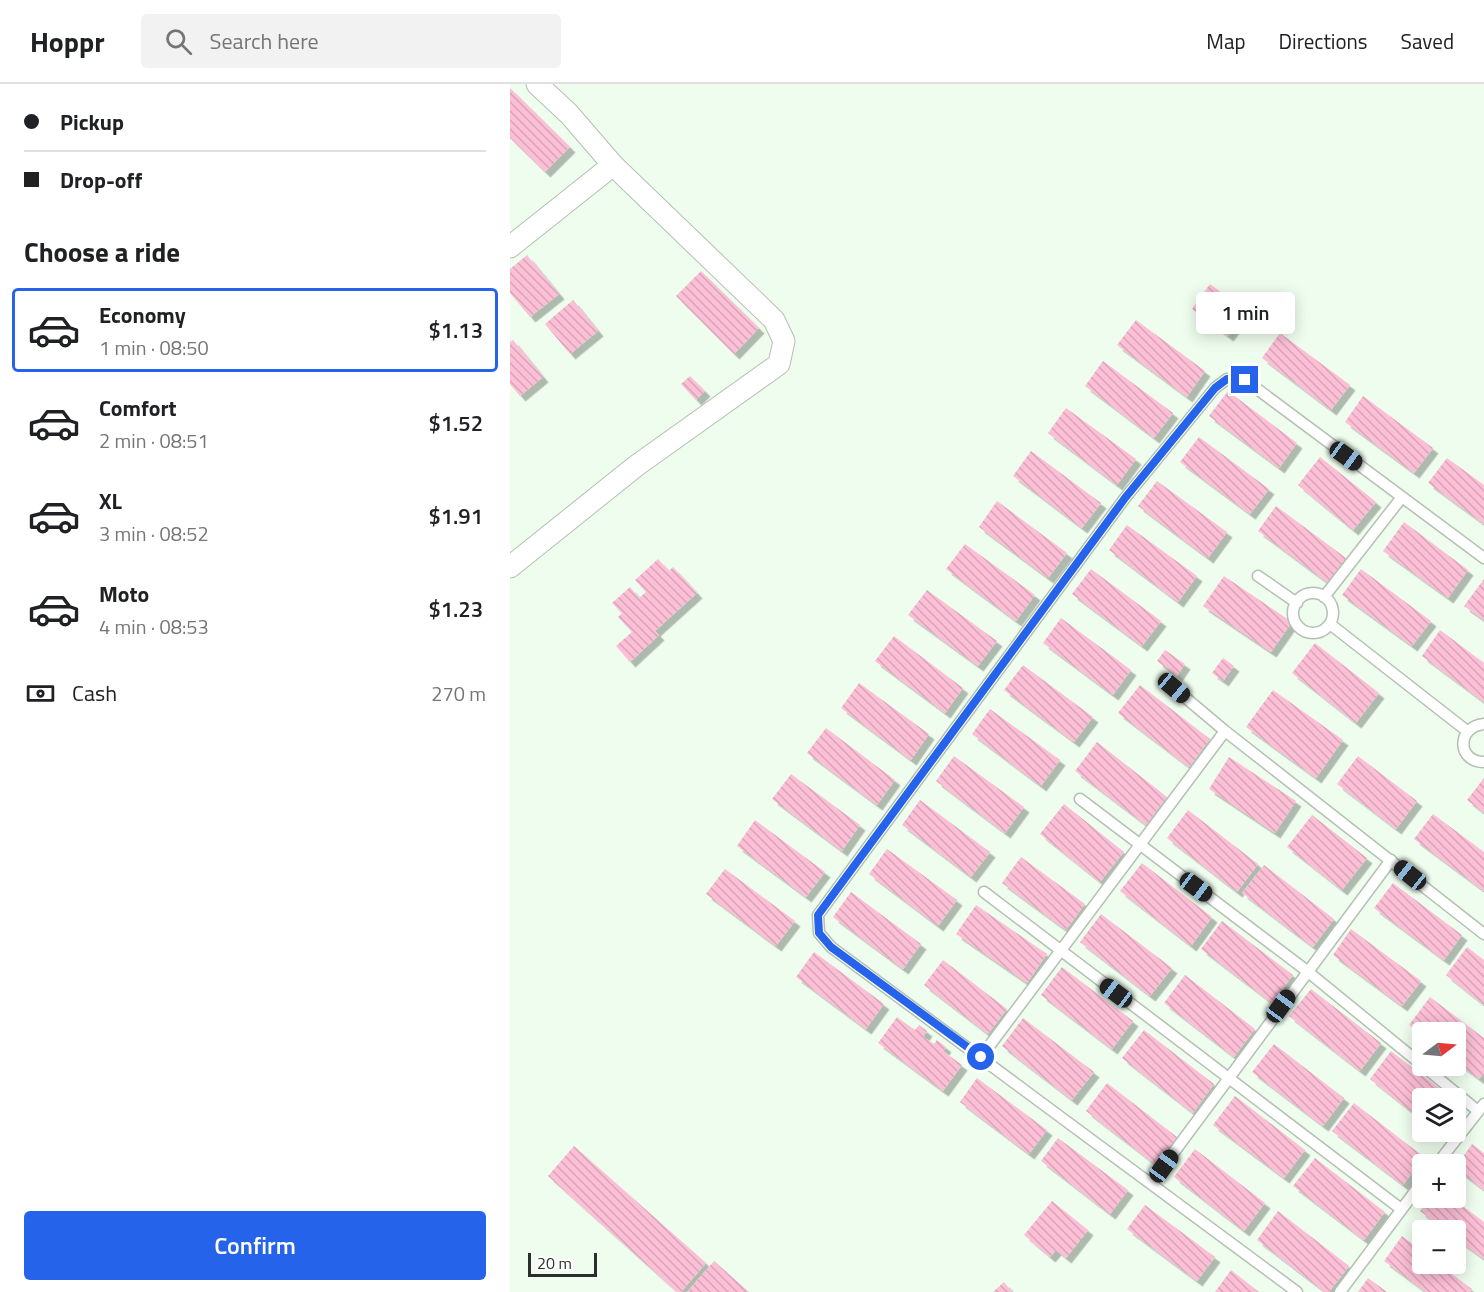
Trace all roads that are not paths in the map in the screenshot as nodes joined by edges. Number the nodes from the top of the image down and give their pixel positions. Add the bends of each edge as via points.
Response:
1 (537, 84) edge
2 (613, 165) junction
3 (510, 247) edge
4 (1402, 497) junction
5 (1484, 558) edge
6 (510, 567) edge
7 (1258, 576) dead end
8 (1324, 597) junction
9 (1297, 603) junction
10 (1330, 624) junction
11 (1174, 688) dead end
12 (1484, 724) edge
13 (1226, 731) junction
14 (1467, 731) junction
15 (1484, 762) edge
16 (1080, 799) dead end
17 (1140, 845) junction
18 (1391, 860) junction
19 (984, 892) dead end
20 (1484, 934) edge
21 (1060, 950) junction
22 (1307, 970) junction
23 (981, 1057) junction
24 (1412, 1057) edge
25 (1437, 1076) edge
26 (1228, 1078) junction
27 (1481, 1107) edge
28 (1445, 1154) edge
29 (1151, 1183) junction
30 (1412, 1195) edge
31 (1401, 1209) junction
32 (1297, 1292) edge
33 (1340, 1292) edge

1 - 2 street
2 - 3 street
2 - 6 street via 774,320 784,341 779,364 636,466
4 - 5 lane
4 - 8 lane
4 - 23 lane via 1245,380 1227,379 1215,388 1125,498 818,915 819,933 831,947
7 - 9 lane
8 - 9 lane via 1309,594
8 - 10 lane via 1332,610
9 - 10 lane via 1293,619 1303,630 1317,633
10 - 14 lane
11 - 13 lane
12 - 14 lane
13 - 17 lane
13 - 18 lane
14 - 15 lane via 1463,747 1473,760
16 - 17 lane
17 - 21 lane
17 - 22 lane
18 - 20 lane
18 - 22 lane
19 - 21 lane
21 - 23 lane
21 - 26 lane
22 - 24 lane
22 - 26 lane
23 - 29 lane
25 - 27 lane
26 - 29 lane
26 - 31 lane
27 - 28 lane
29 - 32 lane
30 - 31 lane
31 - 33 lane

